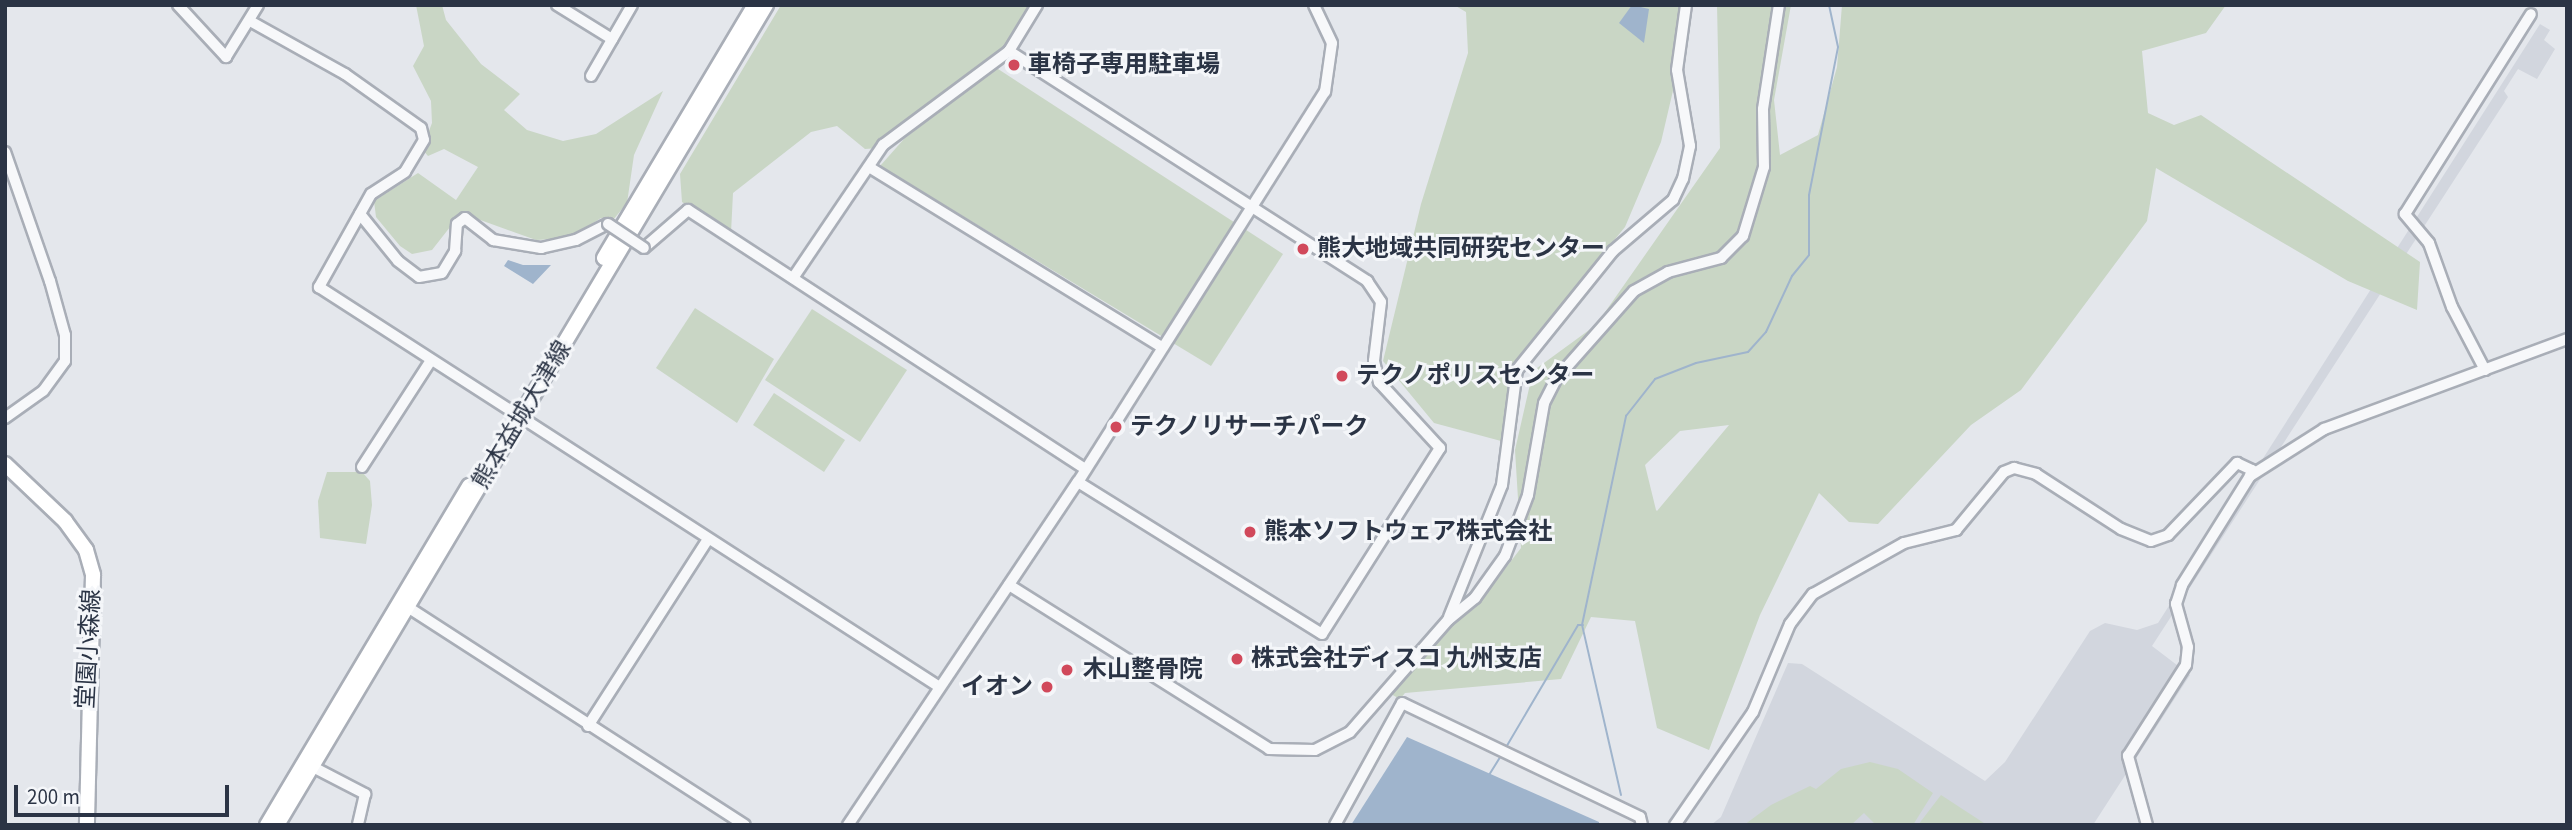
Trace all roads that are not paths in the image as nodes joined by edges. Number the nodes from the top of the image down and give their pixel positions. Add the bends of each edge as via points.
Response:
1 (178, 5) edge
2 (258, 5) edge
3 (557, 5) edge
4 (632, 5) edge
5 (755, 5) edge
6 (766, 5) edge
7 (1037, 5) edge
8 (1314, 5) edge
9 (1686, 5) edge
10 (1779, 5) edge
11 (2531, 14) dead end
12 (250, 21) junction
13 (612, 39) junction
14 (1009, 51) junction
15 (591, 76) dead end
16 (5, 152) edge
17 (869, 167) junction
18 (1252, 206) junction
19 (360, 214) junction
20 (793, 278) junction
21 (2567, 339) edge
22 (1162, 347) junction
23 (430, 362) junction
24 (2485, 370) junction
25 (516, 416) junction
26 (5, 418) edge
27 (5, 464) edge
28 (362, 467) dead end
29 (1085, 470) junction
30 (2250, 476) junction
31 (1078, 482) junction
32 (708, 539) junction
33 (1009, 585) junction
34 (401, 602) junction
35 (1448, 620) junction
36 (938, 686) junction
37 (588, 726) junction
38 (313, 767) junction
39 (87, 825) edge
40 (267, 825) edge
41 (277, 825) edge
42 (358, 825) edge
43 (745, 825) edge
44 (848, 825) edge
45 (1335, 825) edge
46 (1642, 825) edge
47 (1675, 825) edge
48 (2147, 825) edge

1 - 12 street via 226,57
2 - 12 street
3 - 13 street
4 - 13 street
5 - 25 main road, 熊本益城大津線
6 - 25 main road, 熊本益城大津線
7 - 14 street
8 - 18 street via 1332,43 1325,92
9 - 35 street via 1677,70 1690,146 1683,179 1673,200 1614,251 1517,370 1502,485
10 - 35 street via 1763,109 1765,167 1750,223 1721,258 1668,272 1634,291 1557,378 1544,403 1528,495 1505,556 1475,598
11 - 24 street via 2405,214 2429,243 2452,307
12 - 19 street via 345,74 421,128 424,140 405,172 370,194
13 - 15 street
14 - 17 street via 894,133
14 - 18 street
16 - 26 street via 65,335 65,361 43,391
17 - 20 street
17 - 22 street
18 - 22 street
18 - 31 street via 1377,291 1381,302 1374,361 1379,382 1440,448 1417,491 1322,635
19 - 20 street, bridge via 398,261 419,277 442,273 455,251 457,225 465,218 494,240 541,248 576,240 608,224 643,247 688,210
19 - 23 street via 319,287
20 - 29 street
21 - 24 street
22 - 29 street
23 - 25 street
23 - 28 street
24 - 30 street via 2324,429
25 - 32 street
25 - 34 main road, 熊本益城大津線
27 - 39 main road, 堂園小森線 via 65,521 86,550 93,575
29 - 31 street
30 - 47 street via 2252,470 2243,463 2232,466 2168,535 2151,541 2121,529 2036,474 2014,468 2004,472 1956,530 1904,543 1813,594 1790,624 1752,712
30 - 48 street via 2182,585 2176,604 2188,647 2186,664 2128,756
31 - 33 street
32 - 36 street
32 - 37 street
33 - 35 street via 1251,740 1283,752 1326,747 1350,732
33 - 36 street
34 - 37 street
34 - 38 main road, 熊本益城大津線
34 - 40 main road, 熊本益城大津線
36 - 44 street
37 - 43 street
38 - 41 main road, 熊本益城大津線
38 - 42 street via 365,794
45 - 46 street via 1402,704 1640,817

